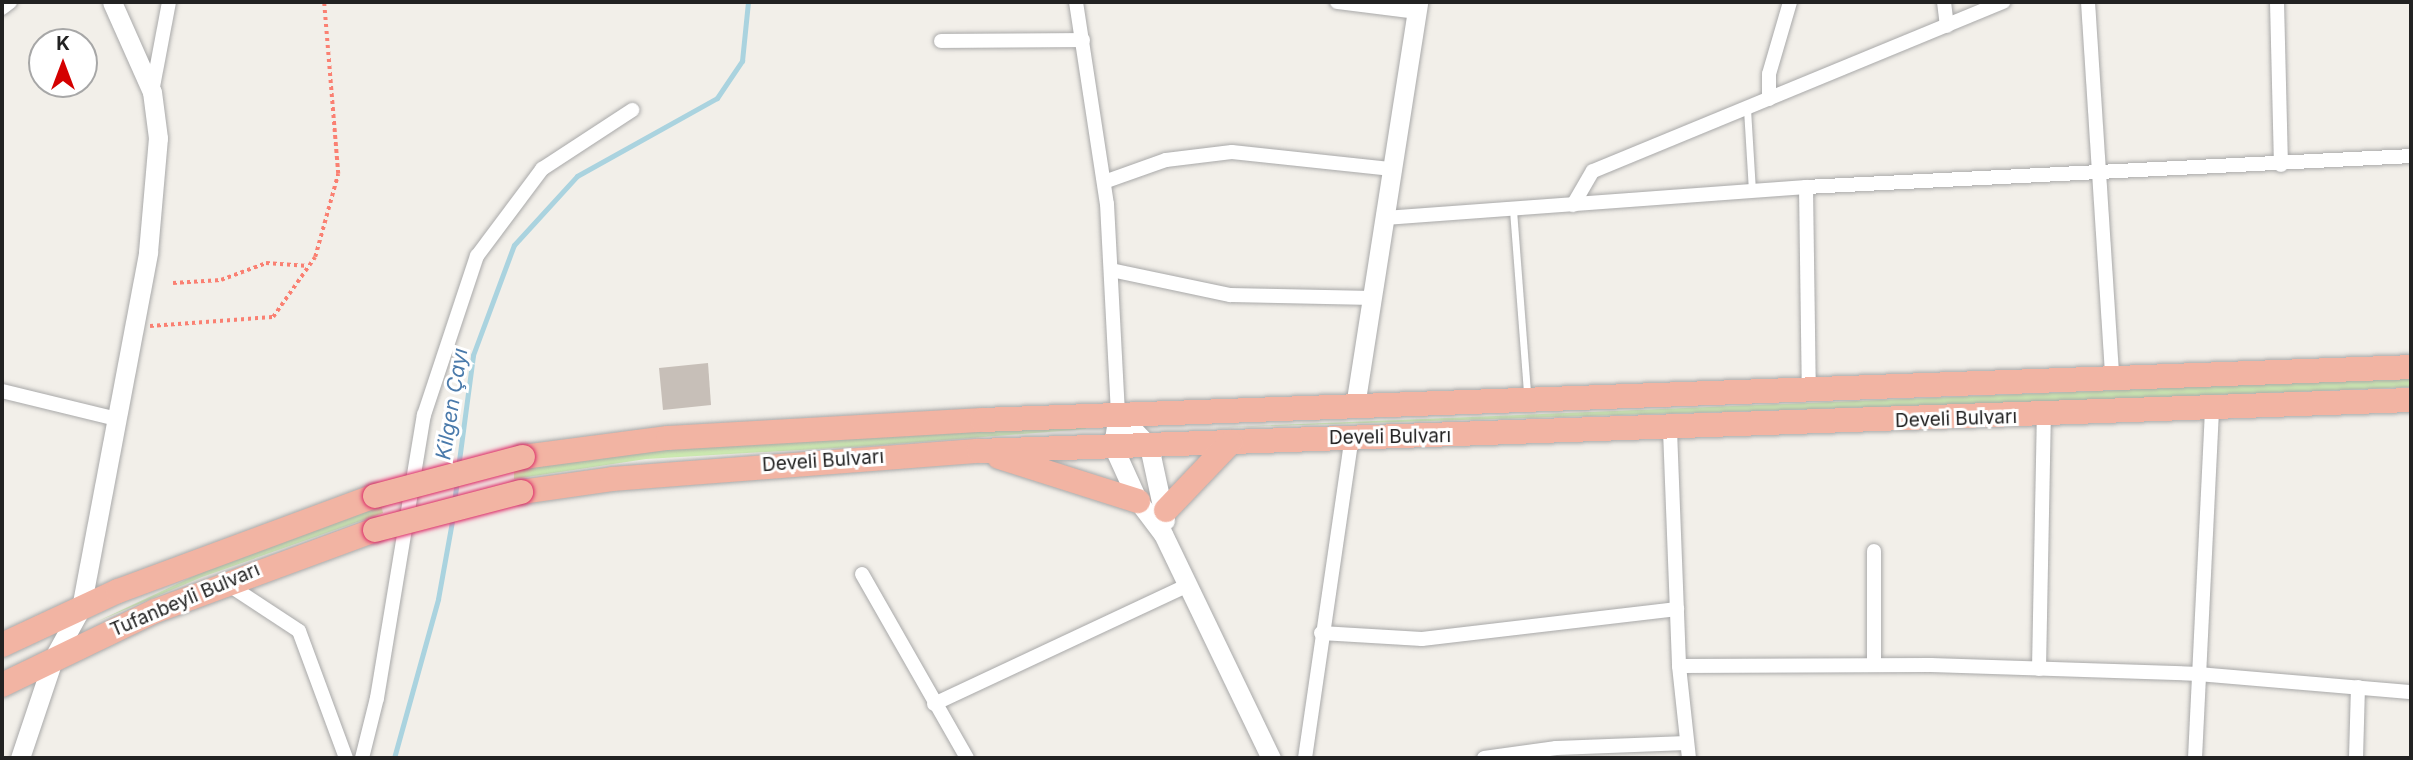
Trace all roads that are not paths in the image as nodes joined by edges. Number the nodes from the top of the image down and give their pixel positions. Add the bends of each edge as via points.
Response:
1 (10, 2) edge
2 (112, 2) edge
3 (169, 2) edge
4 (1076, 2) edge
5 (1337, 2) edge
6 (1790, 2) edge
7 (1944, 2) edge
8 (2004, 2) edge
9 (2088, 2) edge
10 (2277, 2) edge
11 (1417, 7) edge
12 (2, 8) edge
13 (1947, 26) junction
14 (1083, 40) junction
15 (941, 41) dead end
16 (152, 92) junction
17 (1769, 99) junction
18 (1747, 108) junction
19 (632, 110) dead end
20 (2411, 156) edge
21 (2281, 165) junction
22 (1392, 169) junction
23 (2097, 175) junction
24 (1104, 182) junction
25 (1806, 187) junction
26 (1752, 191) junction
27 (1573, 205) junction
28 (1513, 210) junction
29 (1385, 218) junction
30 (1111, 270) junction
31 (1373, 298) junction
32 (2411, 367) edge
33 (2112, 379) junction
34 (2, 391) edge
35 (1809, 391) junction
36 (2411, 400) edge
37 (1528, 401) junction
38 (1355, 406) junction
39 (2212, 408) junction
40 (1118, 414) junction
41 (2044, 415) junction
42 (117, 419) junction
43 (1670, 430) junction
44 (1352, 438) junction
45 (1231, 442) junction
46 (1113, 446) junction
47 (1149, 446) junction
48 (979, 451) junction
49 (375, 496) joint
50 (1138, 501) junction
51 (1165, 522) junction
52 (375, 530) joint
53 (1874, 551) dead end
54 (862, 574) dead end
55 (224, 582) junction
56 (1186, 586) junction
57 (81, 608) junction
58 (1677, 609) junction
59 (1321, 633) junction
60 (2, 645) edge
61 (54, 657) junction
62 (1874, 665) junction
63 (1679, 666) junction
64 (2039, 668) junction
65 (2199, 674) junction
66 (2, 685) edge
67 (2358, 687) junction
68 (2411, 692) edge
69 (934, 704) junction
70 (1688, 743) junction
71 (20, 758) edge
72 (346, 758) edge
73 (362, 758) edge
74 (967, 758) edge
75 (1270, 758) edge
76 (1305, 758) edge
77 (1484, 758) edge
78 (1689, 758) edge
79 (2195, 758) edge
80 (2356, 758) edge

1 - 12 street
2 - 16 street
3 - 16 street
4 - 14 street
5 - 11 street
6 - 17 street via 1769,74
7 - 13 street
8 - 13 street
9 - 23 street
10 - 21 street
11 - 22 street
13 - 17 street
14 - 15 street
14 - 24 street
16 - 42 street via 158,138 148,251
17 - 18 street
18 - 26 lane
18 - 27 street via 1593,171
19 - 73 street via 542,169 477,256 424,415 377,698
20 - 21 street
21 - 23 street
22 - 24 street via 1232,152 1166,160
22 - 29 street
23 - 25 street
23 - 33 street
24 - 30 street
25 - 26 street
25 - 35 street
26 - 27 street
27 - 28 street
28 - 29 street
28 - 37 lane
29 - 31 street
30 - 31 street via 1230,295
30 - 40 street
31 - 38 street
32 - 33 highway, Develi Bulvarı
33 - 35 highway, Develi Bulvarı
34 - 42 street
35 - 37 highway, Develi Bulvarı
36 - 39 highway, Develi Bulvarı
37 - 38 highway, Develi Bulvarı
38 - 40 highway, Develi Bulvarı
39 - 41 highway, Develi Bulvarı
39 - 65 street
40 - 46 street
40 - 47 street
40 - 49 highway, Develi Bulvarı, bridge via 668,438 523,457
41 - 43 highway, Develi Bulvarı
41 - 64 street
42 - 57 street
43 - 44 highway, Develi Bulvarı
43 - 58 street
44 - 45 highway, Develi Bulvarı
44 - 59 street
45 - 47 highway, Develi Bulvarı
45 - 51 highway
46 - 47 highway, Develi Bulvarı
46 - 48 highway, Develi Bulvarı
46 - 50 street
47 - 51 street
48 - 50 highway
48 - 52 highway, Develi Bulvarı, bridge via 639,477 521,492
49 - 57 highway, Tufanbeyli Bulvarı via 240,542
50 - 51 street
51 - 56 street
52 - 55 highway, Tufanbeyli Bulvarı
53 - 62 street
54 - 69 street
55 - 61 highway, Tufanbeyli Bulvarı
55 - 72 street via 299,631
56 - 69 street
56 - 75 street
57 - 60 highway, Tufanbeyli Bulvarı
57 - 61 street
58 - 59 street via 1422,639
58 - 63 street
59 - 76 street
61 - 66 highway, Tufanbeyli Bulvarı
61 - 71 street
62 - 63 street
62 - 64 street
63 - 70 street
64 - 65 street
65 - 67 street
65 - 79 street
67 - 68 street
67 - 80 street
69 - 74 street
70 - 77 street via 1556,748
70 - 78 street

